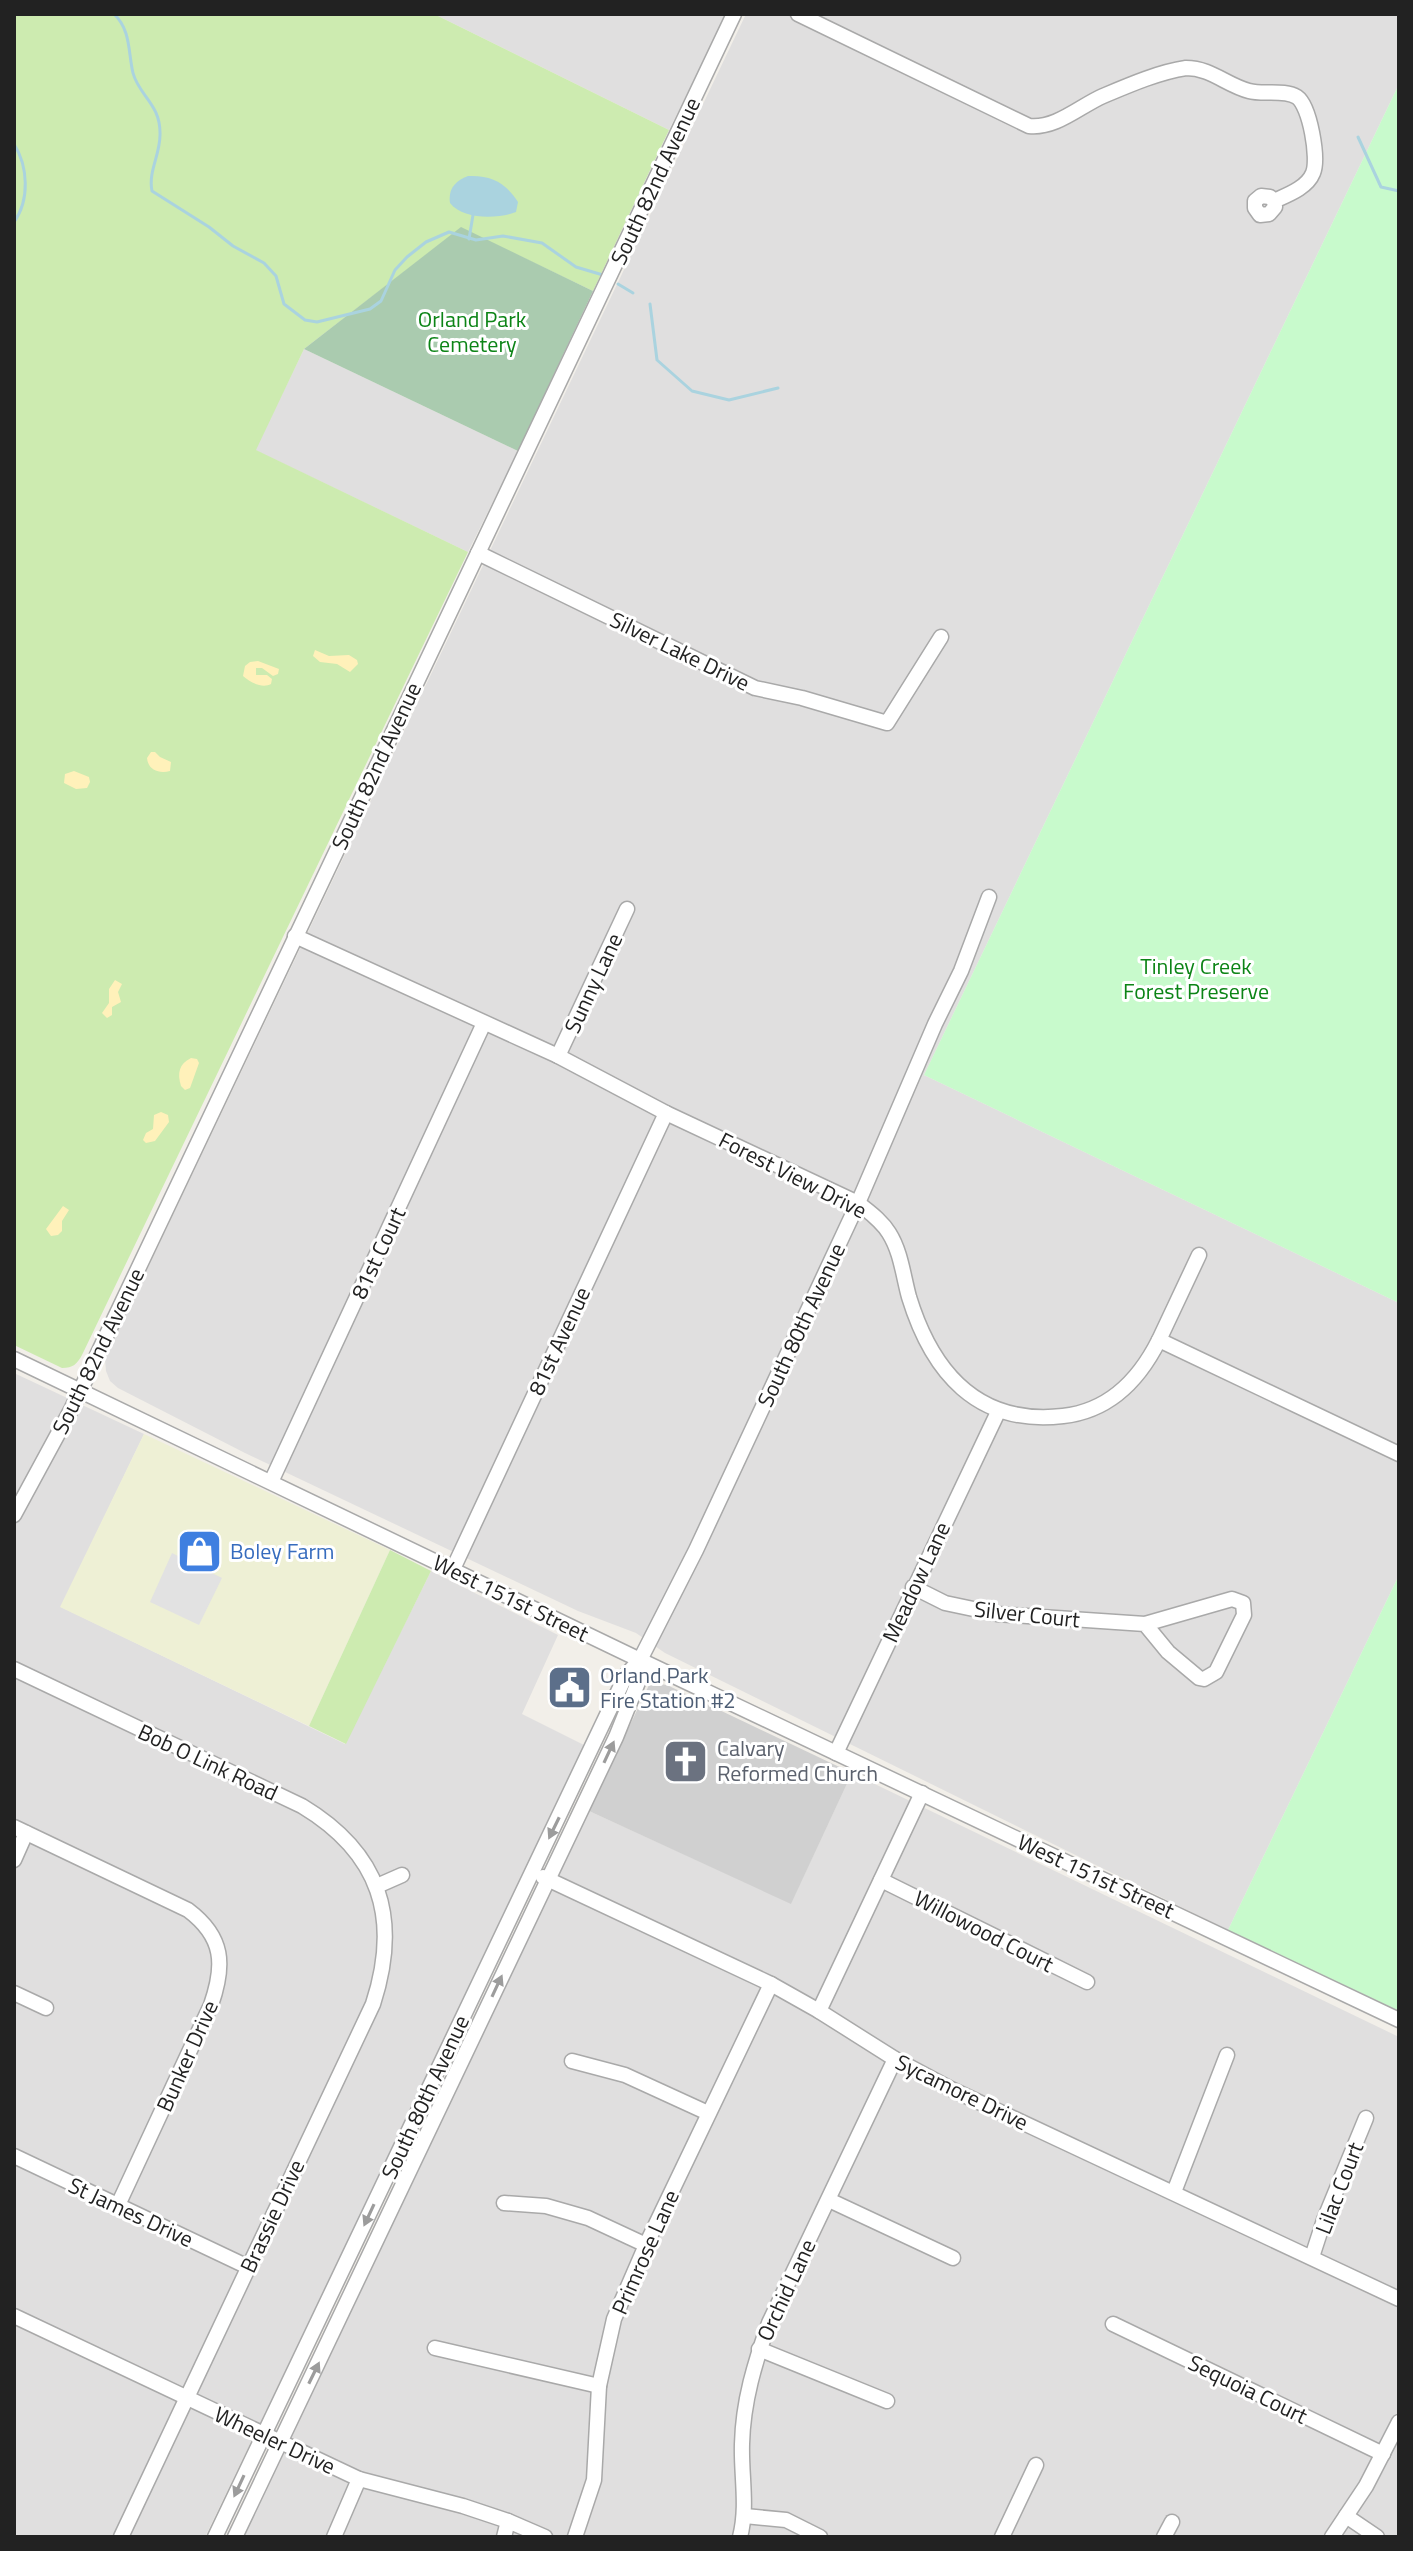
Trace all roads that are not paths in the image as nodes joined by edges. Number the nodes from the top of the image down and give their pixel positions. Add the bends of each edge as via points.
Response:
1 (734, 14) edge
2 (798, 14) edge
3 (1274, 201) dead end
4 (478, 553) junction
5 (941, 637) dead end
6 (989, 897) dead end
7 (627, 909) dead end
8 (295, 936) junction
9 (484, 1023) junction
10 (558, 1056) junction
11 (666, 1113) junction
12 (858, 1203) junction
13 (1199, 1255) dead end
14 (1159, 1340) junction
15 (14, 1359) edge
16 (79, 1390) junction
17 (998, 1412) junction
18 (1399, 1454) edge
19 (271, 1482) junction
20 (14, 1515) edge
21 (453, 1569) junction
22 (913, 1587) junction
23 (1145, 1624) junction
24 (640, 1660) junction
25 (14, 1669) edge
26 (836, 1753) junction
27 (922, 1793) junction
28 (20, 1830) edge
29 (14, 1860) edge
30 (533, 1872) junction
31 (402, 1875) dead end
32 (549, 1880) junction
33 (881, 1880) junction
34 (377, 1886) junction
35 (1087, 1982) dead end
36 (771, 1984) junction
37 (14, 1993) edge
38 (46, 2008) dead end
39 (819, 2011) junction
40 (1399, 2020) edge
41 (1227, 2055) dead end
42 (895, 2059) junction
43 (572, 2061) dead end
44 (708, 2113) junction
45 (1366, 2118) dead end
46 (14, 2156) edge
47 (1174, 2192) junction
48 (829, 2200) junction
49 (504, 2203) dead end
50 (118, 2205) junction
51 (646, 2245) junction
52 (1312, 2257) junction
53 (953, 2258) dead end
54 (248, 2267) junction
55 (1399, 2299) edge
56 (14, 2316) edge
57 (1113, 2324) dead end
58 (435, 2348) dead end
59 (759, 2349) junction
60 (599, 2386) junction
61 (186, 2398) junction
62 (887, 2401) dead end
63 (1399, 2422) edge
64 (263, 2435) junction
65 (280, 2443) junction
66 (1383, 2454) junction
67 (1036, 2465) dead end
68 (359, 2479) junction
69 (745, 2516) junction
70 (1346, 2516) junction
71 (508, 2521) junction
72 (1172, 2522) dead end
73 (121, 2537) edge
74 (215, 2537) edge
75 (235, 2537) edge
76 (334, 2537) edge
77 (504, 2537) edge
78 (545, 2537) edge
79 (575, 2537) edge
80 (740, 2537) edge
81 (820, 2537) edge
82 (1002, 2537) edge
83 (1164, 2537) edge
84 (1332, 2537) edge
85 (1377, 2537) edge

1 - 4 street, South 82nd Avenue
2 - 3 street via 1029,126 1040,127 1103,96 1186,68 1199,68 1247,91 1290,94 1305,106 1315,165 1305,184
4 - 5 street, Silver Lake Drive via 755,688 887,723
4 - 8 street, South 82nd Avenue
6 - 12 street, South 80th Avenue
7 - 10 street, Sunny Lane
8 - 9 street, Forest View Drive
8 - 16 street, South 82nd Avenue
9 - 10 street, Forest View Drive
9 - 19 street, 81st Court
10 - 11 street, Forest View Drive
11 - 12 street, Forest View Drive
11 - 21 street, 81st Avenue
12 - 17 street, Forest View Drive via 889,1233 930,1349 961,1388
12 - 24 street, South 80th Avenue
13 - 14 street, Forest View Drive
14 - 17 street, Forest View Drive via 1125,1389 1093,1410 1053,1417
14 - 18 street
15 - 16 street, West 151st Street
16 - 19 street, West 151st Street
16 - 20 street, South 82nd Avenue
17 - 22 street, Meadow Lane
19 - 21 street, West 151st Street
21 - 24 street, West 151st Street
22 - 23 street, Silver Court via 945,1603 997,1614
22 - 26 street, Meadow Lane
23 - 23 street, Silver Court via 1232,1599 1243,1603 1244,1615 1216,1672 1204,1679 1168,1652
24 - 26 street, West 151st Street
24 -> 30 street, South 80th Avenue via 626,1675
32 -> 24 street, South 80th Avenue via 632,1701
25 - 34 street, Bob O Link Road via 314,1813 348,1841
26 - 27 street, West 151st Street
27 - 33 street
27 - 40 street, West 151st Street
28 - 29 street
28 - 50 street, Bunker Drive via 188,1910 209,1929 217,1945 220,1981 211,2005
30 - 32 street, Sycamore Drive
30 -> 64 street, South 80th Avenue
31 - 34 street
32 - 36 street, Sycamore Drive
65 -> 32 street, South 80th Avenue
33 - 35 street, Willowood Court
33 - 39 street
34 - 54 street, Brassie Drive via 386,1942 373,2004
36 - 39 street, Sycamore Drive
36 - 44 street, Primrose Lane
37 - 38 street
39 - 42 street, Sycamore Drive
41 - 47 street
42 - 47 street, Sycamore Drive
42 - 48 street, Orchid Lane
43 - 44 street via 625,2075
44 - 51 street, Primrose Lane
45 - 52 street, Lilac Court
46 - 50 street, St James Drive
47 - 52 street, Sycamore Drive
48 - 53 street
48 - 59 street, Orchid Lane
49 - 51 street via 546,2206 588,2218
50 - 54 street, St James Drive
51 - 60 street, Primrose Lane via 614,2319
52 - 55 street, Sycamore Drive
54 - 61 street, Brassie Drive
56 - 61 street, Wheeler Drive
57 - 66 street, Sequoia Court
58 - 60 street
59 - 62 street
59 - 69 street, Orchid Lane via 742,2441
60 - 79 street, Primrose Lane via 594,2480
61 - 64 street, Wheeler Drive
61 - 73 street, Brassie Drive
63 - 66 street
64 - 65 street, Wheeler Drive
64 -> 74 street, South 80th Avenue
65 - 68 street, Wheeler Drive
65 - 75 street, South 80th Avenue
66 - 70 street
67 - 82 street
68 - 71 street, Wheeler Drive
68 - 76 street
69 - 80 street, Orchid Lane
69 - 81 street via 786,2520
70 - 84 street
70 - 85 street
71 - 77 street
71 - 78 street, Wheeler Drive
72 - 83 street

